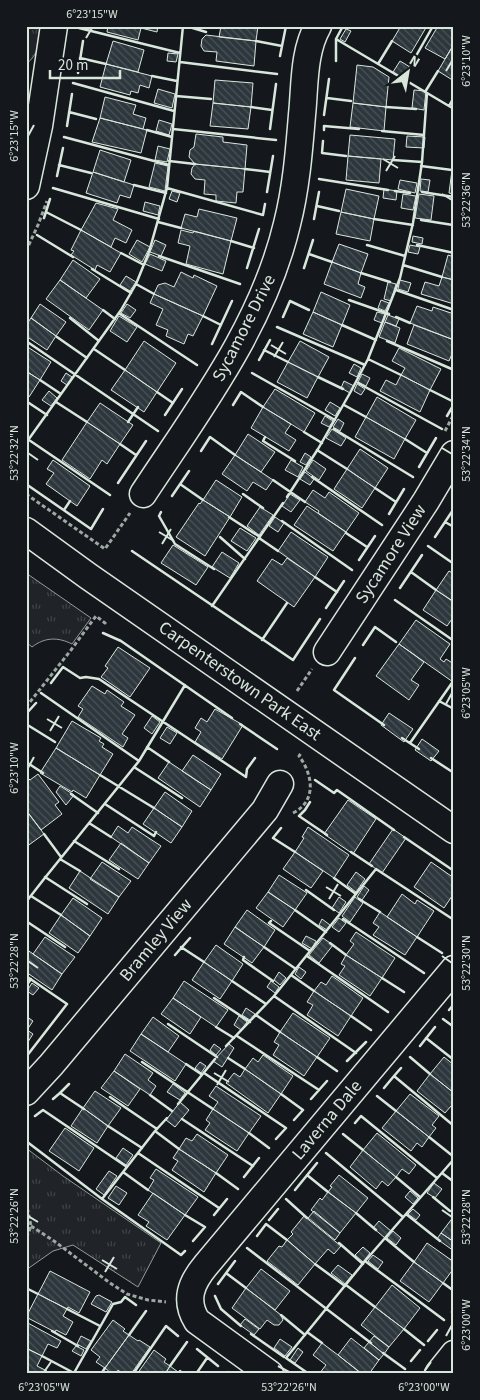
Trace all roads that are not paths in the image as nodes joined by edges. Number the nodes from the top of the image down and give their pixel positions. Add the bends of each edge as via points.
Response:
1 (54, 26) edge
2 (318, 26) edge
3 (34, 95) edge
4 (26, 186) edge
5 (454, 454) edge
6 (143, 494) road end
7 (26, 531) edge
8 (327, 652) dead end
9 (280, 784) dead end
10 (454, 830) edge
11 (454, 969) edge
12 (26, 1092) edge
13 (454, 1354) edge
14 (270, 1374) edge
15 (438, 1374) edge

1 - 3 street
2 - 6 street, Sycamore Drive via 309,51 291,206 272,274 214,388
3 - 4 street via 39,126
5 - 8 street, Sycamore View
7 - 10 street, Carpenterstown Park East
9 - 12 street, Bramley View via 265,810
11 - 14 street, Laverna Dale via 195,1280 190,1304 197,1321
13 - 15 street

